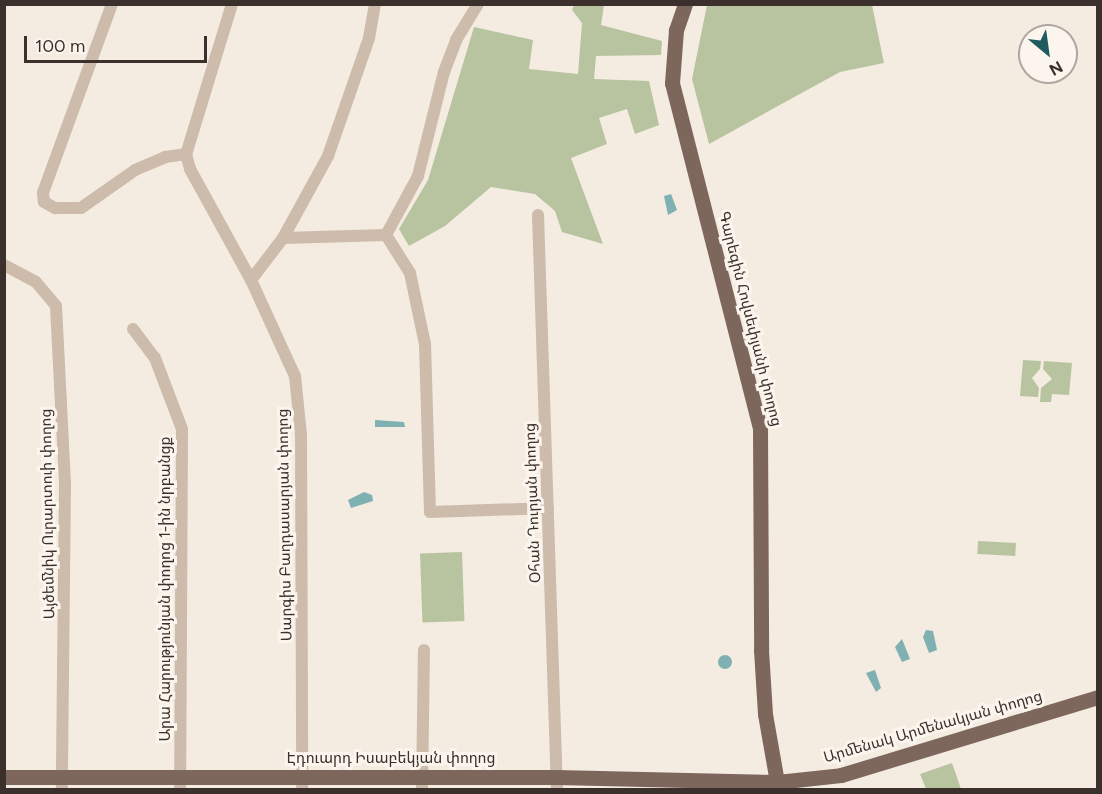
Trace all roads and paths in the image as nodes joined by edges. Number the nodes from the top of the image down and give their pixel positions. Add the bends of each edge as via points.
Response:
1 (112, 4) edge
2 (232, 4) edge
3 (375, 4) edge
4 (478, 4) edge
5 (685, 4) edge
6 (186, 154) junction
7 (538, 215) dead end
8 (386, 235) junction
9 (282, 238) junction
10 (4, 264) edge
11 (251, 280) junction
12 (133, 329) dead end
13 (548, 508) junction
14 (424, 650) dead end
15 (1098, 697) edge
16 (4, 777) edge
17 (180, 783) edge
18 (302, 783) edge
19 (422, 783) edge
20 (556, 783) edge
21 (62, 784) edge
22 (776, 786) edge

1 - 6 street via 43,193 48,206 81,208 135,170 165,157
2 - 6 street
3 - 9 street via 369,38 328,156
4 - 8 street via 456,40 444,72 418,176
5 - 22 main road, Գարեգին Հովսեփյանի փողոց via 676,30 672,83 760,427 761,650 765,714
6 - 11 street, Սարգիս Բաղդասարյան փողոց via 190,169
7 - 13 street, Օհան Դուրյան փողոց
8 - 9 street
8 - 13 street via 410,273 425,344 430,512
9 - 11 street
10 - 21 street, Այծեմնիկ Ուրարտուի փողոց via 36,282 56,306 65,482
11 - 18 street, Սարգիս Բաղդասարյան փողոց via 296,376 301,435
12 - 17 street, Արա Հարությունյան փողոց 1-ին նրբանցք via 155,358 182,429
13 - 20 street, Օհան Դուրյան փողոց
14 - 19 street
15 - 22 main road, Արմենակ Արմենակյան փողոց via 841,775
16 - 21 main road, Էդուարդ Իսաբեկյան փողոց
17 - 18 main road, Էդուարդ Իսաբեկյան փողոց
17 - 21 main road, Էդուարդ Իսաբեկյան փողոց
18 - 19 main road, Էդուարդ Իսաբեկյան փողոց
19 - 20 main road, Էդուարդ Իսաբեկյան փողոց
20 - 22 main road, Էդուարդ Իսաբեկյան փողոց

